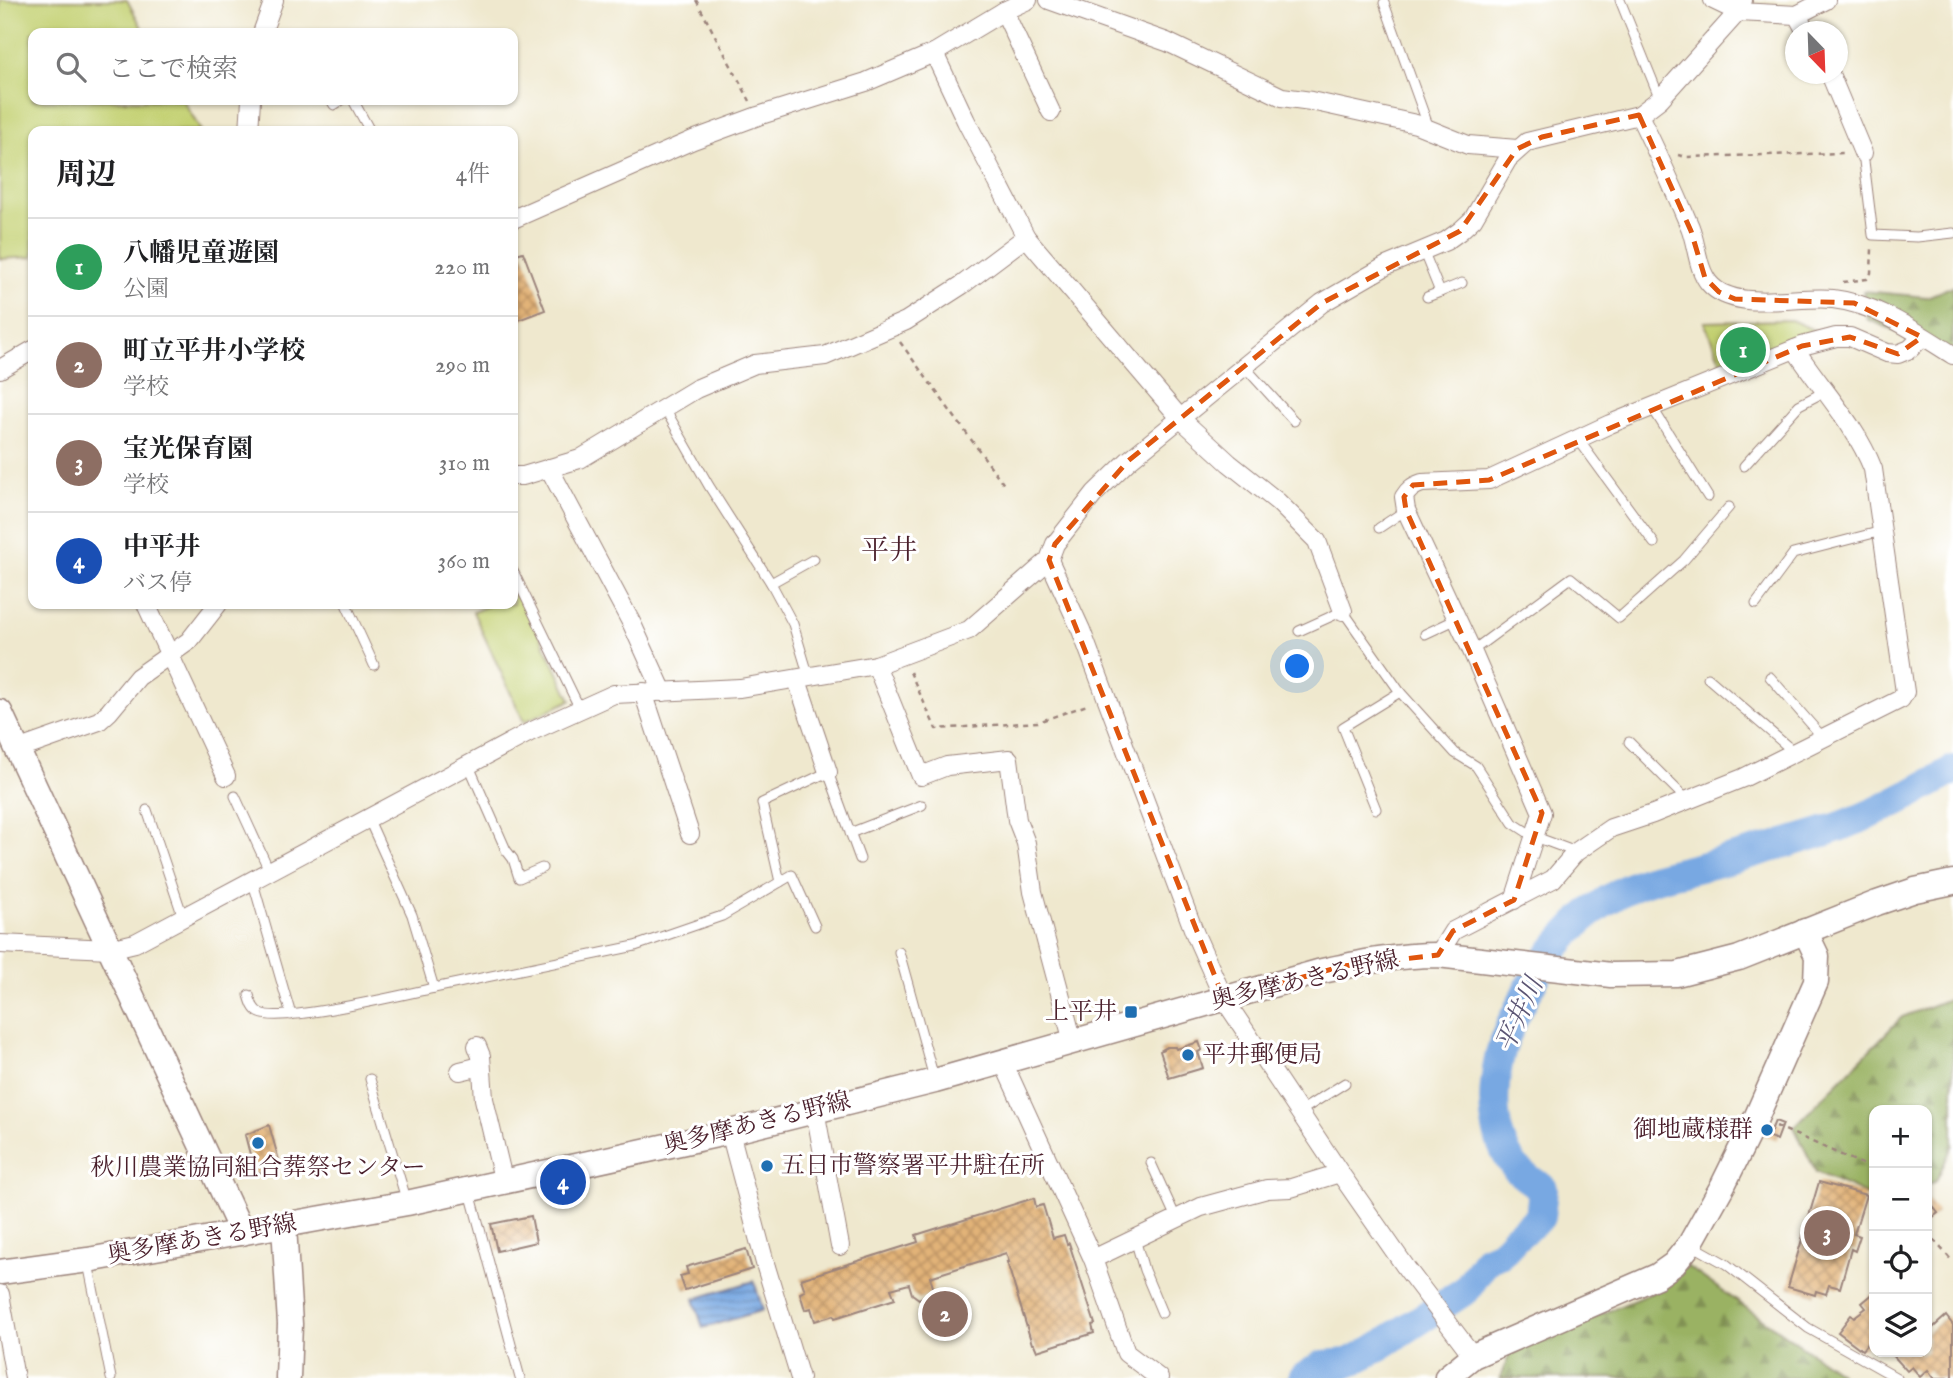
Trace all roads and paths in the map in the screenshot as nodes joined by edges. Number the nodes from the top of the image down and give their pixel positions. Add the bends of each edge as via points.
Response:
1 (274, 0) edge
2 (696, 0) edge
3 (1028, 0) edge
4 (1049, 0) edge
5 (1620, 0) edge
6 (1713, 0) edge
7 (1826, 0) edge
8 (1384, 3) dead end
9 (1741, 6) edge
10 (1004, 10) junction
11 (1797, 15) junction
12 (1800, 21) edge
13 (264, 28) edge
14 (934, 53) junction
15 (1834, 84) edge
16 (1660, 99) junction
17 (251, 105) edge
18 (356, 105) edge
19 (1051, 112) dead end
20 (1639, 115) junction
21 (758, 116) junction
22 (249, 126) edge
23 (367, 126) edge
24 (1429, 128) junction
25 (1517, 149) junction
26 (1656, 150) junction
27 (1863, 153) junction
28 (518, 217) edge
29 (1953, 233) edge
30 (1873, 235) junction
31 (1026, 237) junction
32 (1423, 250) junction
33 (1842, 282) dead end
34 (1462, 283) dead end
35 (1440, 292) junction
36 (1427, 297) dead end
37 (893, 332) dead end
38 (1922, 337) junction
39 (1795, 349) junction
40 (28, 353) edge
41 (1953, 355) edge
42 (1244, 366) junction
43 (0, 369) edge
44 (1824, 392) junction
45 (1652, 407) junction
46 (665, 409) junction
47 (1181, 419) junction
48 (1294, 421) dead end
49 (1578, 439) junction
50 (1744, 466) dead end
51 (549, 468) junction
52 (518, 476) edge
53 (1005, 486) dead end
54 (1708, 497) dead end
55 (1729, 507) dead end
56 (1406, 510) junction
57 (1378, 528) dead end
58 (1882, 531) junction
59 (1654, 542) dead end
60 (814, 559) dead end
61 (1049, 560) junction
62 (518, 581) edge
63 (771, 583) junction
64 (1756, 604) dead end
65 (148, 609) edge
66 (214, 609) edge
67 (348, 609) edge
68 (1343, 611) junction
69 (1457, 619) junction
70 (1299, 631) dead end
71 (1425, 634) dead end
72 (1472, 651) junction
73 (170, 655) junction
74 (902, 655) junction
75 (374, 664) dead end
76 (876, 665) junction
77 (1770, 677) dead end
78 (803, 678) junction
79 (1708, 678) dead end
80 (643, 692) junction
81 (663, 692) junction
82 (1399, 692) junction
83 (1107, 699) junction
84 (580, 709) junction
85 (0, 712) edge
86 (1824, 739) junction
87 (1629, 742) dead end
88 (18, 750) junction
89 (1794, 752) junction
90 (469, 766) junction
91 (828, 772) junction
92 (226, 776) dead end
93 (235, 796) dead end
94 (1686, 800) junction
95 (922, 805) dead end
96 (1376, 809) dead end
97 (147, 810) dead end
98 (369, 820) junction
99 (850, 833) junction
100 (690, 834) dead end
101 (1533, 836) junction
102 (1576, 852) junction
103 (860, 859) dead end
104 (542, 868) dead end
105 (269, 870) junction
106 (252, 878) junction
107 (780, 882) junction
108 (1953, 882) edge
109 (1514, 900) junction
110 (183, 917) junction
111 (815, 926) dead end
112 (1805, 931) junction
113 (0, 944) edge
114 (110, 948) junction
115 (899, 952) dead end
116 (1438, 955) junction
117 (434, 988) junction
118 (249, 995) dead end
119 (1224, 999) junction
120 (291, 1015) junction
121 (1073, 1042) junction
122 (477, 1046) dead end
123 (1003, 1062) junction
124 (481, 1066) junction
125 (460, 1072) dead end
126 (370, 1079) dead end
127 (935, 1081) junction
128 (1345, 1083) dead end
129 (815, 1110) junction
130 (1299, 1112) junction
131 (1756, 1118) junction
132 (730, 1132) junction
133 (1151, 1163) dead end
134 (1871, 1168) edge
135 (1340, 1173) junction
136 (504, 1183) junction
137 (469, 1190) junction
138 (407, 1203) junction
139 (1176, 1218) junction
140 (284, 1226) junction
141 (242, 1233) junction
142 (1932, 1238) edge
143 (1135, 1239) junction
144 (1690, 1244) junction
145 (840, 1246) dead end
146 (88, 1259) junction
147 (1093, 1259) junction
148 (1953, 1262) edge
149 (0, 1272) edge
150 (0, 1294) edge
151 (1162, 1313) dead end
152 (1473, 1356) junction
153 (1445, 1377) edge
154 (15, 1378) edge
155 (111, 1378) edge
156 (288, 1378) edge
157 (520, 1378) edge
158 (800, 1378) edge
159 (1159, 1378) edge
160 (1897, 1378) edge

1 - 13 street
2 - 21 path
3 - 10 street
4 - 24 street via 1167,42 1282,97
5 - 16 lane
6 - 9 street
7 - 11 street
8 - 24 lane
9 - 11 street
9 - 16 street
10 - 14 street
10 - 19 street
11 - 12 street
14 - 21 street via 866,82
14 - 31 street
15 - 27 street
16 - 20 street
17 - 22 street
18 - 23 lane
20 - 25 street via 1542,137
20 - 26 street
21 - 28 street
24 - 25 street via 1468,145
25 - 32 street via 1460,232
26 - 27 path via 1686,157
26 - 38 street via 1692,231 1705,278 1719,292 1735,299 1854,303 1876,310
27 - 30 lane
29 - 30 lane
30 - 33 path via 1871,273 1867,279
31 - 46 street via 906,321 825,356 755,364 696,389
31 - 47 street
32 - 35 lane
32 - 42 street via 1322,303
34 - 35 lane
35 - 36 lane
37 - 53 path
38 - 39 street via 1898,354 1850,337
38 - 41 street
39 - 44 street
39 - 45 street
40 - 43 street
42 - 47 street
42 - 48 lane
44 - 50 lane via 1799,405
44 - 58 street via 1864,445 1873,469
45 - 49 street
45 - 54 lane
46 - 51 street via 580,459
46 - 63 lane
47 - 61 street via 1095,493 1055,544
47 - 68 street via 1279,502 1317,541
49 - 56 street via 1489,480 1413,485 1404,497
49 - 59 lane
51 - 52 street
51 - 81 street
55 - 72 lane via 1684,561 1619,618 1571,578
56 - 57 lane
56 - 69 street
58 - 64 lane via 1793,554
58 - 86 street via 1905,692 1901,699
60 - 63 lane
61 - 74 street via 969,630
61 - 83 street
62 - 84 lane
63 - 78 lane via 793,624
65 - 73 street
66 - 73 street via 189,641
67 - 75 lane
68 - 70 lane
68 - 82 lane
69 - 71 lane
69 - 72 street
72 - 101 street via 1542,813
73 - 88 street via 138,677 99,721
73 - 92 street
74 - 76 street
74 - 83 path via 936,729 1038,722
76 - 78 street
76 - 121 street via 921,776 947,766 1009,759 1033,892
77 - 86 lane
78 - 81 street via 740,688
78 - 91 street
79 - 89 lane
80 - 81 street
80 - 84 street via 614,694
80 - 100 street
82 - 96 lane via 1343,727
82 - 101 lane via 1455,753 1476,766 1513,823
83 - 119 street
84 - 90 street
85 - 88 main road
86 - 89 street
87 - 94 lane
88 - 114 main road
89 - 94 street
90 - 98 street
90 - 104 lane via 519,878
91 - 99 lane
91 - 107 lane via 762,803
93 - 105 lane
94 - 102 street via 1611,828
95 - 99 lane
97 - 110 lane
98 - 105 street
98 - 117 lane via 412,915
99 - 103 lane
101 - 102 lane
101 - 109 street
102 - 109 street via 1553,879
105 - 106 street
106 - 110 street
106 - 120 lane
107 - 111 lane via 792,875
107 - 117 lane via 722,916 635,946
108 - 112 main road via 1915,890
109 - 116 street via 1453,931
110 - 114 street via 135,943
112 - 116 main road, 奥多摩あきる野線 via 1739,958 1677,974 1644,976
112 - 131 main road via 1817,956 1816,982
113 - 114 street
114 - 141 main road
115 - 127 lane
116 - 119 main road, 奥多摩あきる野線 via 1342,967
117 - 120 lane
118 - 120 lane via 261,1014
119 - 121 main road, 奥多摩あきる野線
119 - 130 street
121 - 123 main road, 奥多摩あきる野線
122 - 124 street
123 - 127 main road, 奥多摩あきる野線
123 - 147 street
124 - 125 street
124 - 136 street
126 - 138 lane
127 - 129 main road, 奥多摩あきる野線
128 - 130 lane
129 - 132 main road, 奥多摩あきる野線
129 - 145 street
130 - 135 street
131 - 134 path
131 - 144 main road
132 - 136 main road, 奥多摩あきる野線
132 - 158 street
133 - 139 lane
135 - 139 street via 1201,1207
135 - 152 street
136 - 137 main road, 奥多摩あきる野線
137 - 138 main road, 奥多摩あきる野線
137 - 157 lane
138 - 140 main road, 奥多摩あきる野線
139 - 143 street
140 - 141 main road, 奥多摩あきる野線
140 - 156 main road
141 - 146 main road, 奥多摩あきる野線
142 - 148 path
143 - 147 street
143 - 151 lane
144 - 152 main road via 1657,1276
144 - 160 lane via 1726,1264 1808,1328
146 - 149 main road, 奥多摩あきる野線
146 - 155 lane
147 - 159 street via 1126,1353
150 - 154 street
152 - 153 main road

